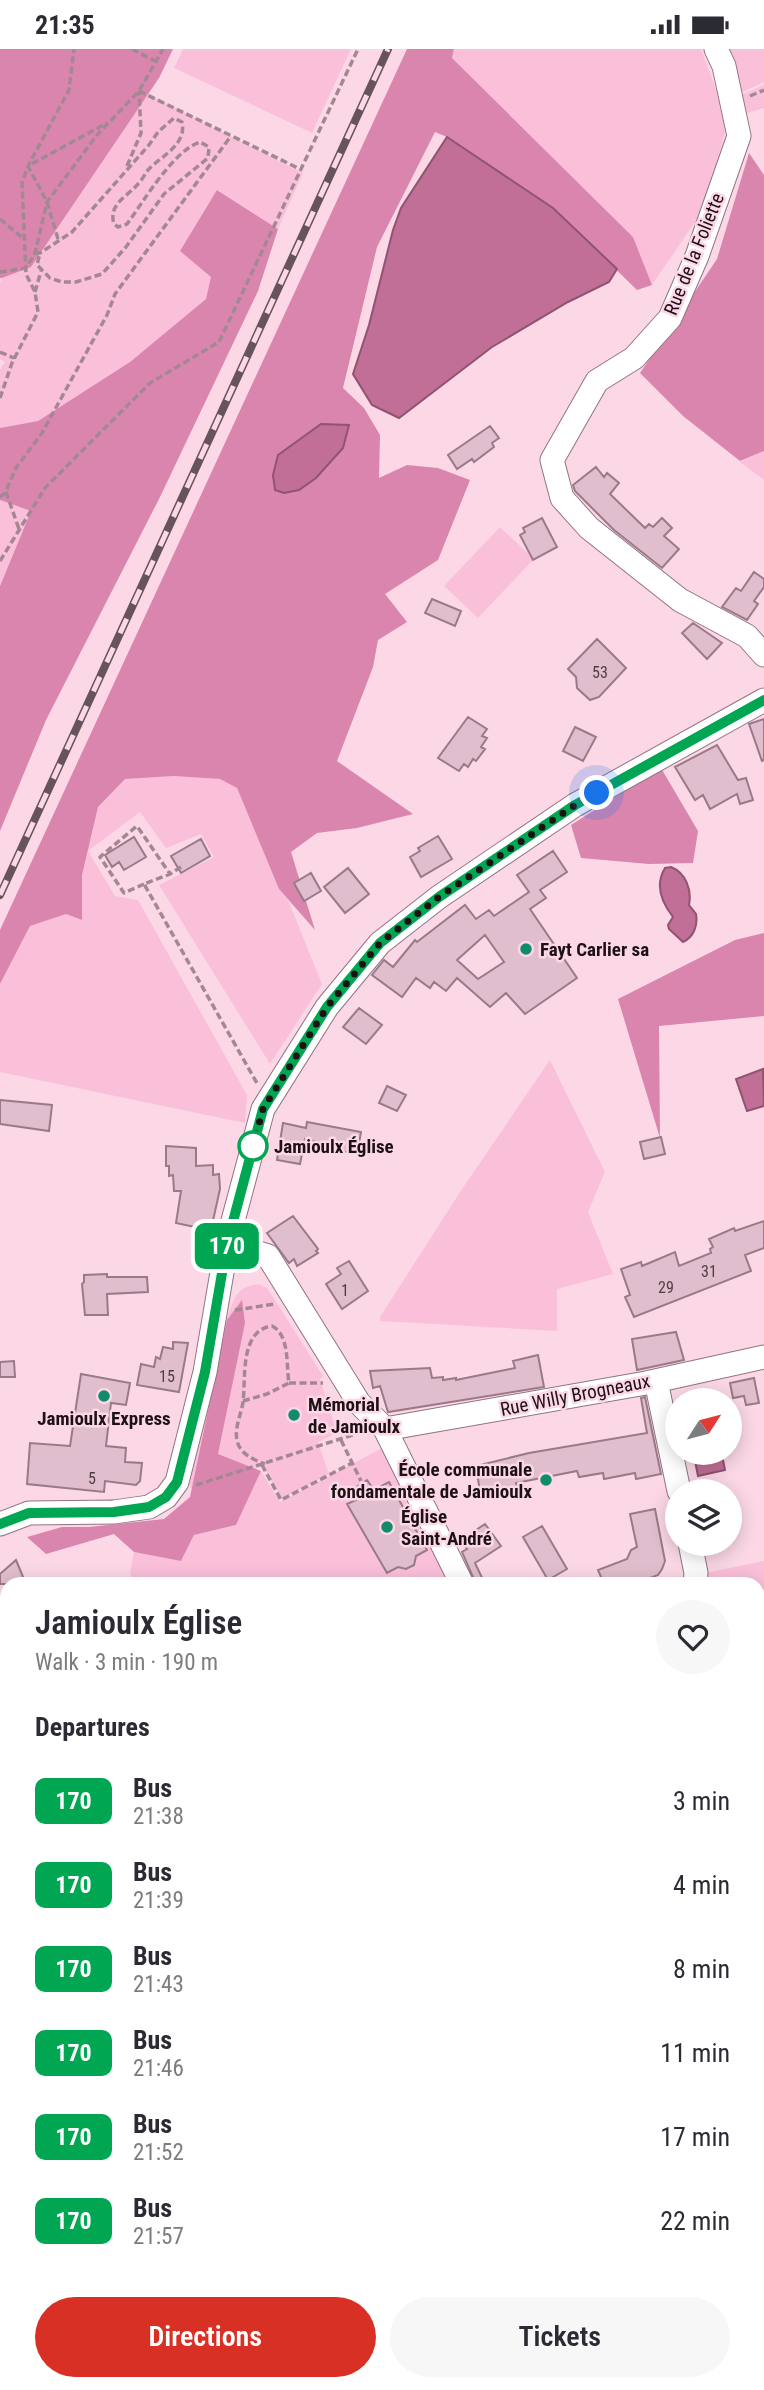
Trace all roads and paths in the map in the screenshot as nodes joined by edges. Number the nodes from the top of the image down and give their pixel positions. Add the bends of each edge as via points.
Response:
1 (75, 49) edge
2 (132, 49) edge
3 (163, 49) edge
4 (358, 49) edge
5 (716, 49) edge
6 (157, 62) junction
7 (139, 91) junction
8 (111, 121) junction
9 (231, 136) junction
10 (208, 158) junction
11 (213, 161) junction
12 (28, 166) junction
13 (302, 170) junction
14 (125, 172) junction
15 (47, 202) junction
16 (0, 219) edge
17 (58, 239) junction
18 (24, 240) junction
19 (38, 253) junction
20 (26, 268) junction
21 (41, 271) junction
22 (0, 272) edge
23 (35, 292) junction
24 (0, 352) edge
25 (14, 359) junction
26 (0, 398) edge
27 (6, 490) junction
28 (0, 497) edge
29 (19, 529) junction
30 (0, 561) edge
31 (764, 655) edge
32 (764, 699) edge
33 (181, 867) dead end
34 (170, 874) junction
35 (144, 884) junction
36 (269, 1101) junction
37 (227, 1244) junction
38 (293, 1295) junction
39 (215, 1313) junction
40 (764, 1357) edge
41 (345, 1378) junction
42 (656, 1381) junction
43 (289, 1383) junction
44 (243, 1401) junction
45 (383, 1427) junction
46 (341, 1440) junction
47 (352, 1463) junction
48 (263, 1465) junction
49 (676, 1479) edge
50 (361, 1481) dead end
51 (177, 1482) junction
52 (0, 1524) edge
53 (692, 1556) edge
54 (458, 1577) edge
55 (695, 1577) edge

1 - 12 path via 69,90
2 - 6 path
3 - 6 path
4 - 13 path
5 - 31 street, Rue de la Foliette via 739,137 697,257 670,318 634,358 597,381 552,460 562,498 589,528 680,600 747,636
6 - 7 path
7 - 8 path
7 - 9 path
7 - 14 path via 141,134
8 - 12 path
8 - 15 path
9 - 11 path
9 - 13 path
10 - 11 path
10 - 14 path via 209,147 200,142 191,145 177,156 127,224 118,227 112,221 118,201 180,139 184,130 179,119 158,132
10 - 21 path via 164,194 102,275 62,282
11 - 27 path via 115,294 42,433
12 - 15 path
12 - 18 path via 22,183
13 - 29 path via 219,342 150,383 45,488
14 - 17 path via 72,232
15 - 17 path
15 - 19 path
16 - 18 path
17 - 19 path
18 - 20 path
19 - 20 path
19 - 21 path
20 - 22 path
20 - 23 path
21 - 23 path
23 - 25 path via 38,312
24 - 25 path
25 - 26 path
27 - 28 path
27 - 29 path
29 - 30 path
32 - 36 street via 575,805 380,943 327,1007
33 - 34 path
34 - 35 path
34 - 35 path via 137,826 100,857 124,893
35 - 36 path via 251,1077
36 - 37 street via 263,1109
37 - 38 street via 268,1256
37 - 39 street
38 - 39 path via 274,1304
38 - 41 street
39 - 51 street
40 - 42 street, Rue Willy Brogneaux
41 - 43 path via 317,1385
41 - 45 street via 359,1403
42 - 45 street, Rue Willy Brogneaux
42 - 49 street
43 - 44 path
43 - 44 path via 281,1332 272,1327 261,1329 244,1361
44 - 48 path via 238,1445
45 - 46 path
45 - 54 street
46 - 47 path
46 - 48 path
47 - 48 path via 281,1500
47 - 50 path
48 - 51 path via 197,1486
51 - 52 street via 166,1497 149,1507 29,1513
53 - 55 street

